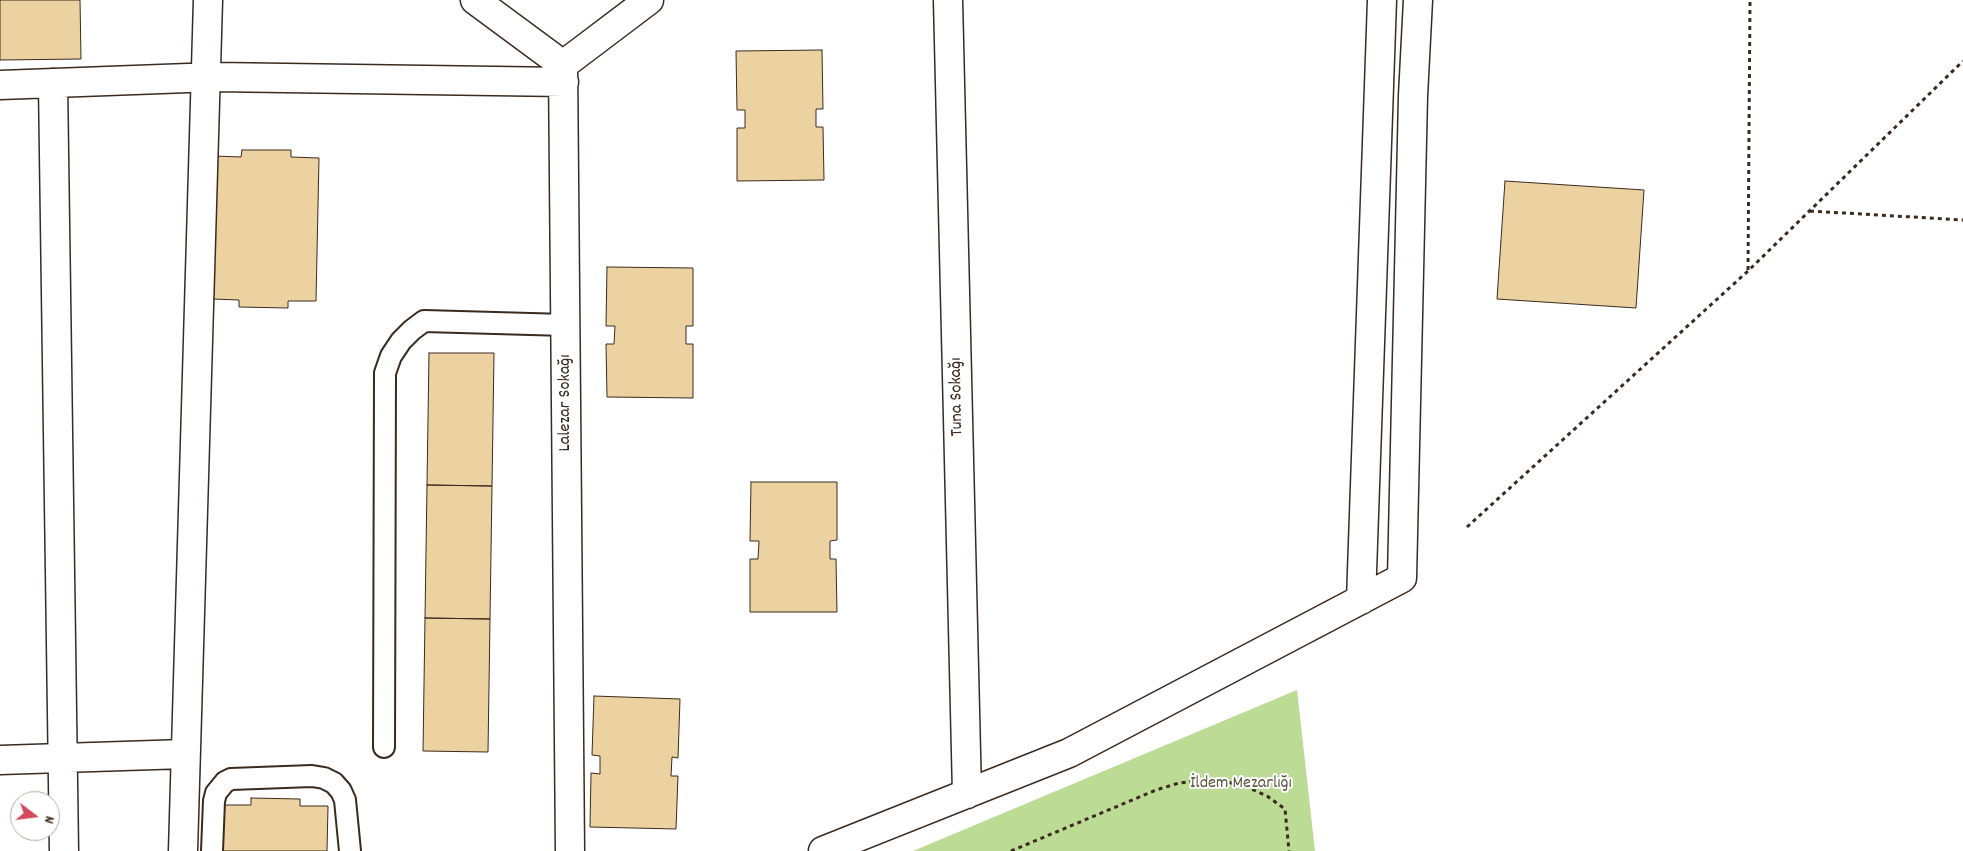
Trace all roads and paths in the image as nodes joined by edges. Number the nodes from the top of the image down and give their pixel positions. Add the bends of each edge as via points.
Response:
1 (208, 0) edge
2 (475, 0) edge
3 (649, 0) edge
4 (948, 0) edge
5 (1382, 0) edge
6 (1418, 0) edge
7 (1750, 0) edge
8 (1963, 61) edge
9 (564, 74) junction
10 (204, 77) junction
11 (53, 83) junction
12 (0, 85) edge
13 (1809, 211) junction
14 (1963, 220) edge
15 (1748, 271) junction
16 (566, 325) junction
17 (1467, 527) dead end
18 (1360, 600) junction
19 (384, 747) dead end
20 (186, 754) junction
21 (63, 758) junction
22 (0, 760) edge
23 (967, 794) junction
24 (64, 851) edge
25 (183, 851) edge
26 (212, 851) edge
27 (350, 851) edge
28 (570, 851) edge
29 (823, 851) edge
30 (1011, 851) edge
31 (1289, 851) edge

1 - 10 street
2 - 9 street
3 - 9 street
4 - 23 street, Tuna Sokağı
5 - 18 street
6 - 18 street via 1402,578
7 - 15 path
8 - 13 path
9 - 10 street
9 - 16 street, Lalezar Sokağı
10 - 11 street
10 - 20 street
11 - 12 street
11 - 21 street
13 - 14 path
13 - 15 path
15 - 17 path
16 - 19 lane via 424,321 401,341 391,356 385,373
16 - 28 street, Lalezar Sokağı
18 - 23 street via 1069,753
20 - 21 street
20 - 25 street
21 - 22 street
21 - 24 street
23 - 29 street
26 - 27 lane via 214,801 225,782 231,779 312,776 334,783 346,800
30 - 31 path via 1156,790 1203,780 1248,787 1285,809

